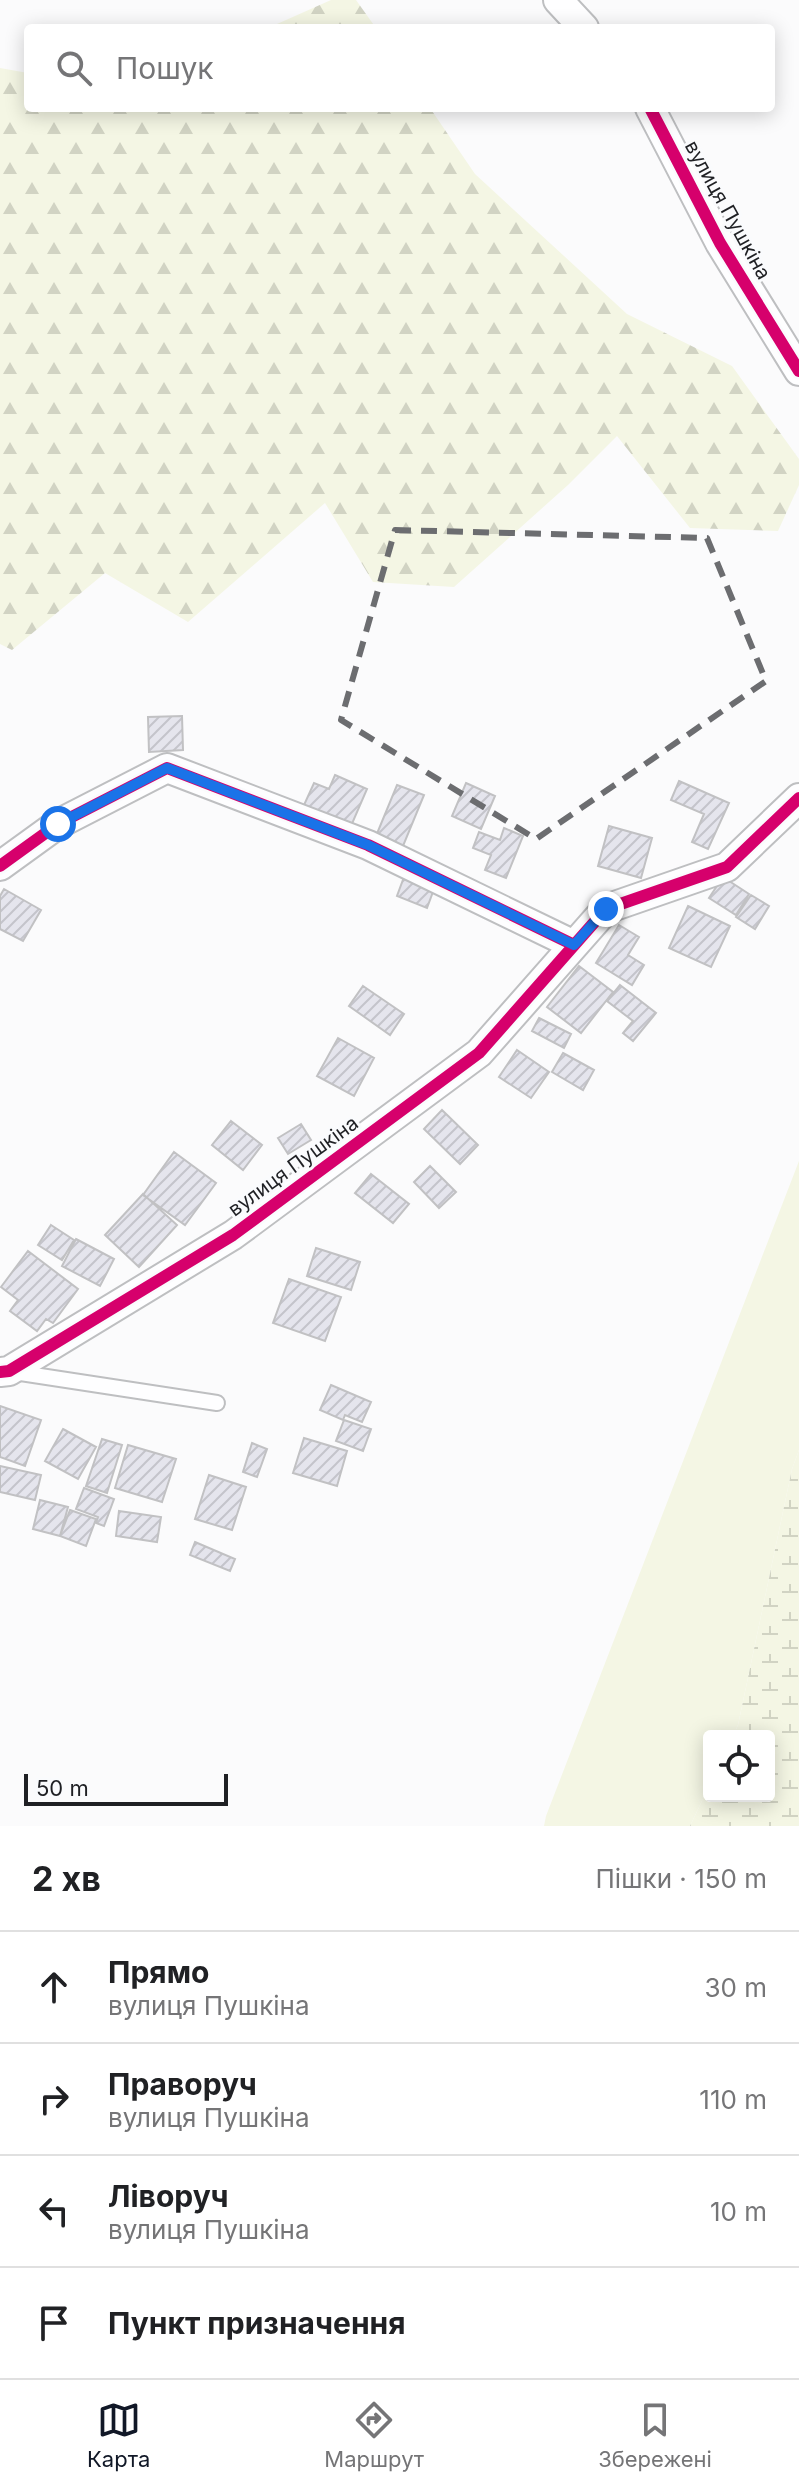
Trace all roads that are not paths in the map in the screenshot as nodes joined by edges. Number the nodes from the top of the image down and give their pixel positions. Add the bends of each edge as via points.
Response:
1 (558, 0) edge
2 (580, 24) edge
3 (652, 112) edge
4 (799, 371) edge
5 (799, 798) edge
6 (0, 866) edge
7 (574, 945) junction
8 (5, 1372) edge
9 (217, 1403) dead end

1 - 2 street
3 - 4 street, вулиця Пушкіна via 720,243
5 - 7 street, вулиця Пушкіна via 727,867 606,909
6 - 7 street via 58,824 167,768 368,845
7 - 8 street, вулиця Пушкіна via 479,1053 233,1235
8 - 9 lane

